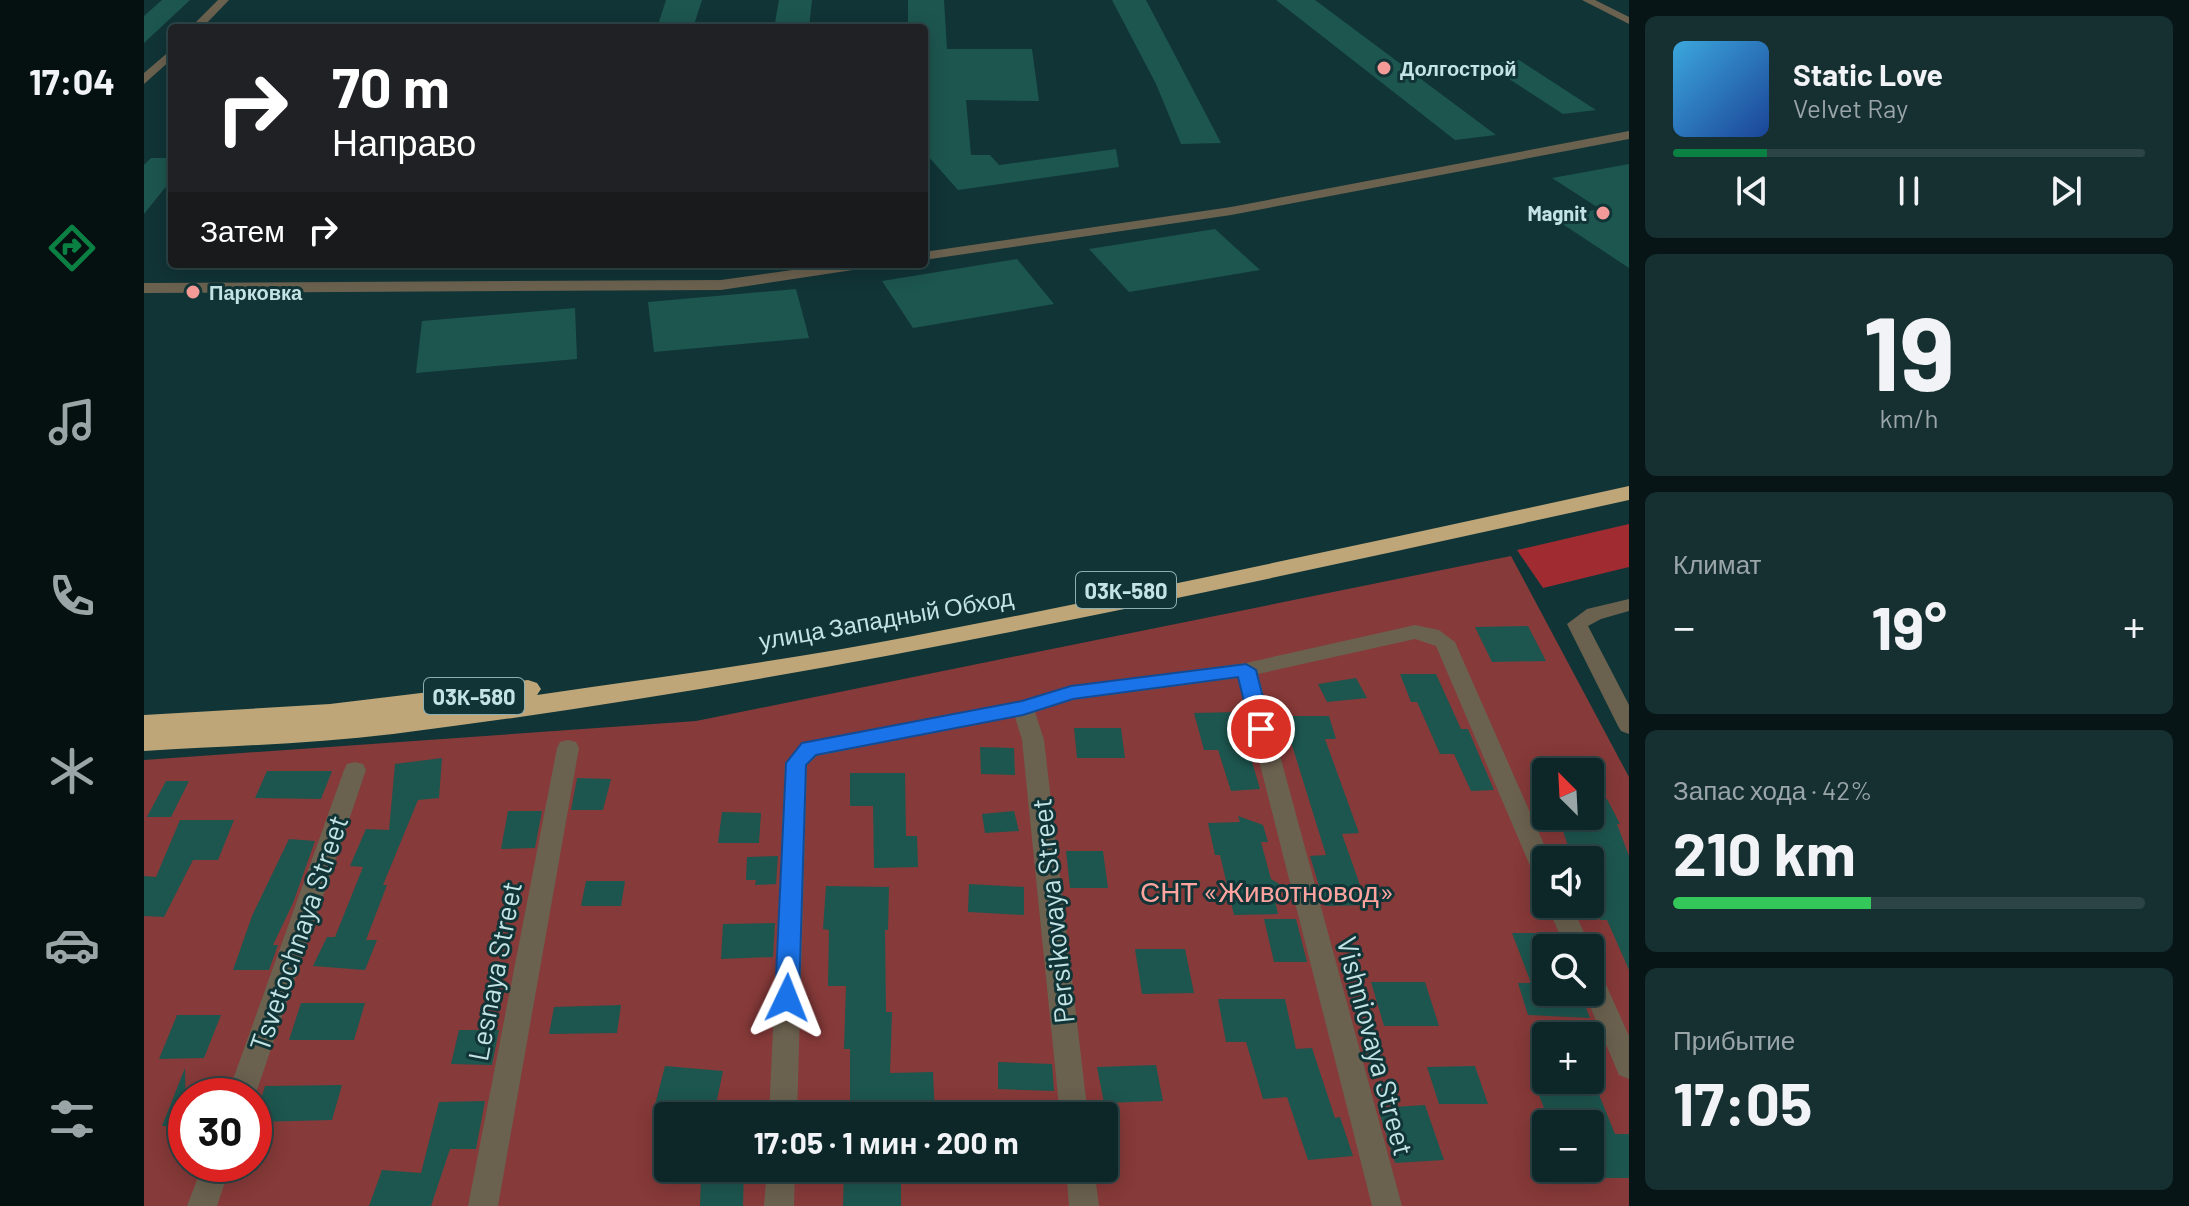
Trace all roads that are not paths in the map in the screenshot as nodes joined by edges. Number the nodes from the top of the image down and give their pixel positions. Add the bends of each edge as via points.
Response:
1 (224, 0) edge
2 (1587, 0) edge
3 (1629, 21) edge
4 (200, 24) edge
5 (168, 56) edge
6 (144, 80) edge
7 (1629, 135) edge
8 (928, 255) edge
9 (838, 268) edge
10 (144, 288) edge
11 (1629, 482) edge
12 (1629, 493) edge
13 (1629, 605) edge
14 (1246, 670) junction
15 (1023, 708) junction
16 (144, 724) edge
17 (1629, 726) edge
18 (144, 742) edge
19 (568, 748) dead end
20 (355, 770) dead end
21 (1533, 846) edge
22 (1603, 1006) edge
23 (1629, 1067) edge
24 (247, 1078) edge
25 (784, 1102) edge
26 (1072, 1102) edge
27 (211, 1182) edge
28 (780, 1182) edge
29 (1081, 1182) edge
30 (202, 1206) edge
31 (483, 1206) edge
32 (779, 1206) edge
33 (1084, 1206) edge
34 (1387, 1206) edge

1 - 4 street
2 - 3 street
5 - 6 street
7 - 8 street via 1231,211
9 - 10 street via 721,285
11 - 16 highway, улица Западный Обход / 03К-580 via 903,634 619,678 330,713
12 - 18 highway, улица Западный Обход / 03К-580 via 910,645 390,725
13 - 17 street via 1577,624
14 - 15 street via 1071,693
14 - 21 street via 1415,632 1445,642
14 - 34 street, Vishniovaya Street
15 - 25 street via 847,739 810,749 796,763
15 - 26 street, Persikovaya Street via 1033,740
19 - 31 street, Lesnaya Street
20 - 24 street, Tsvetochnaya Street
22 - 23 street
27 - 30 street
28 - 32 street
29 - 33 street

